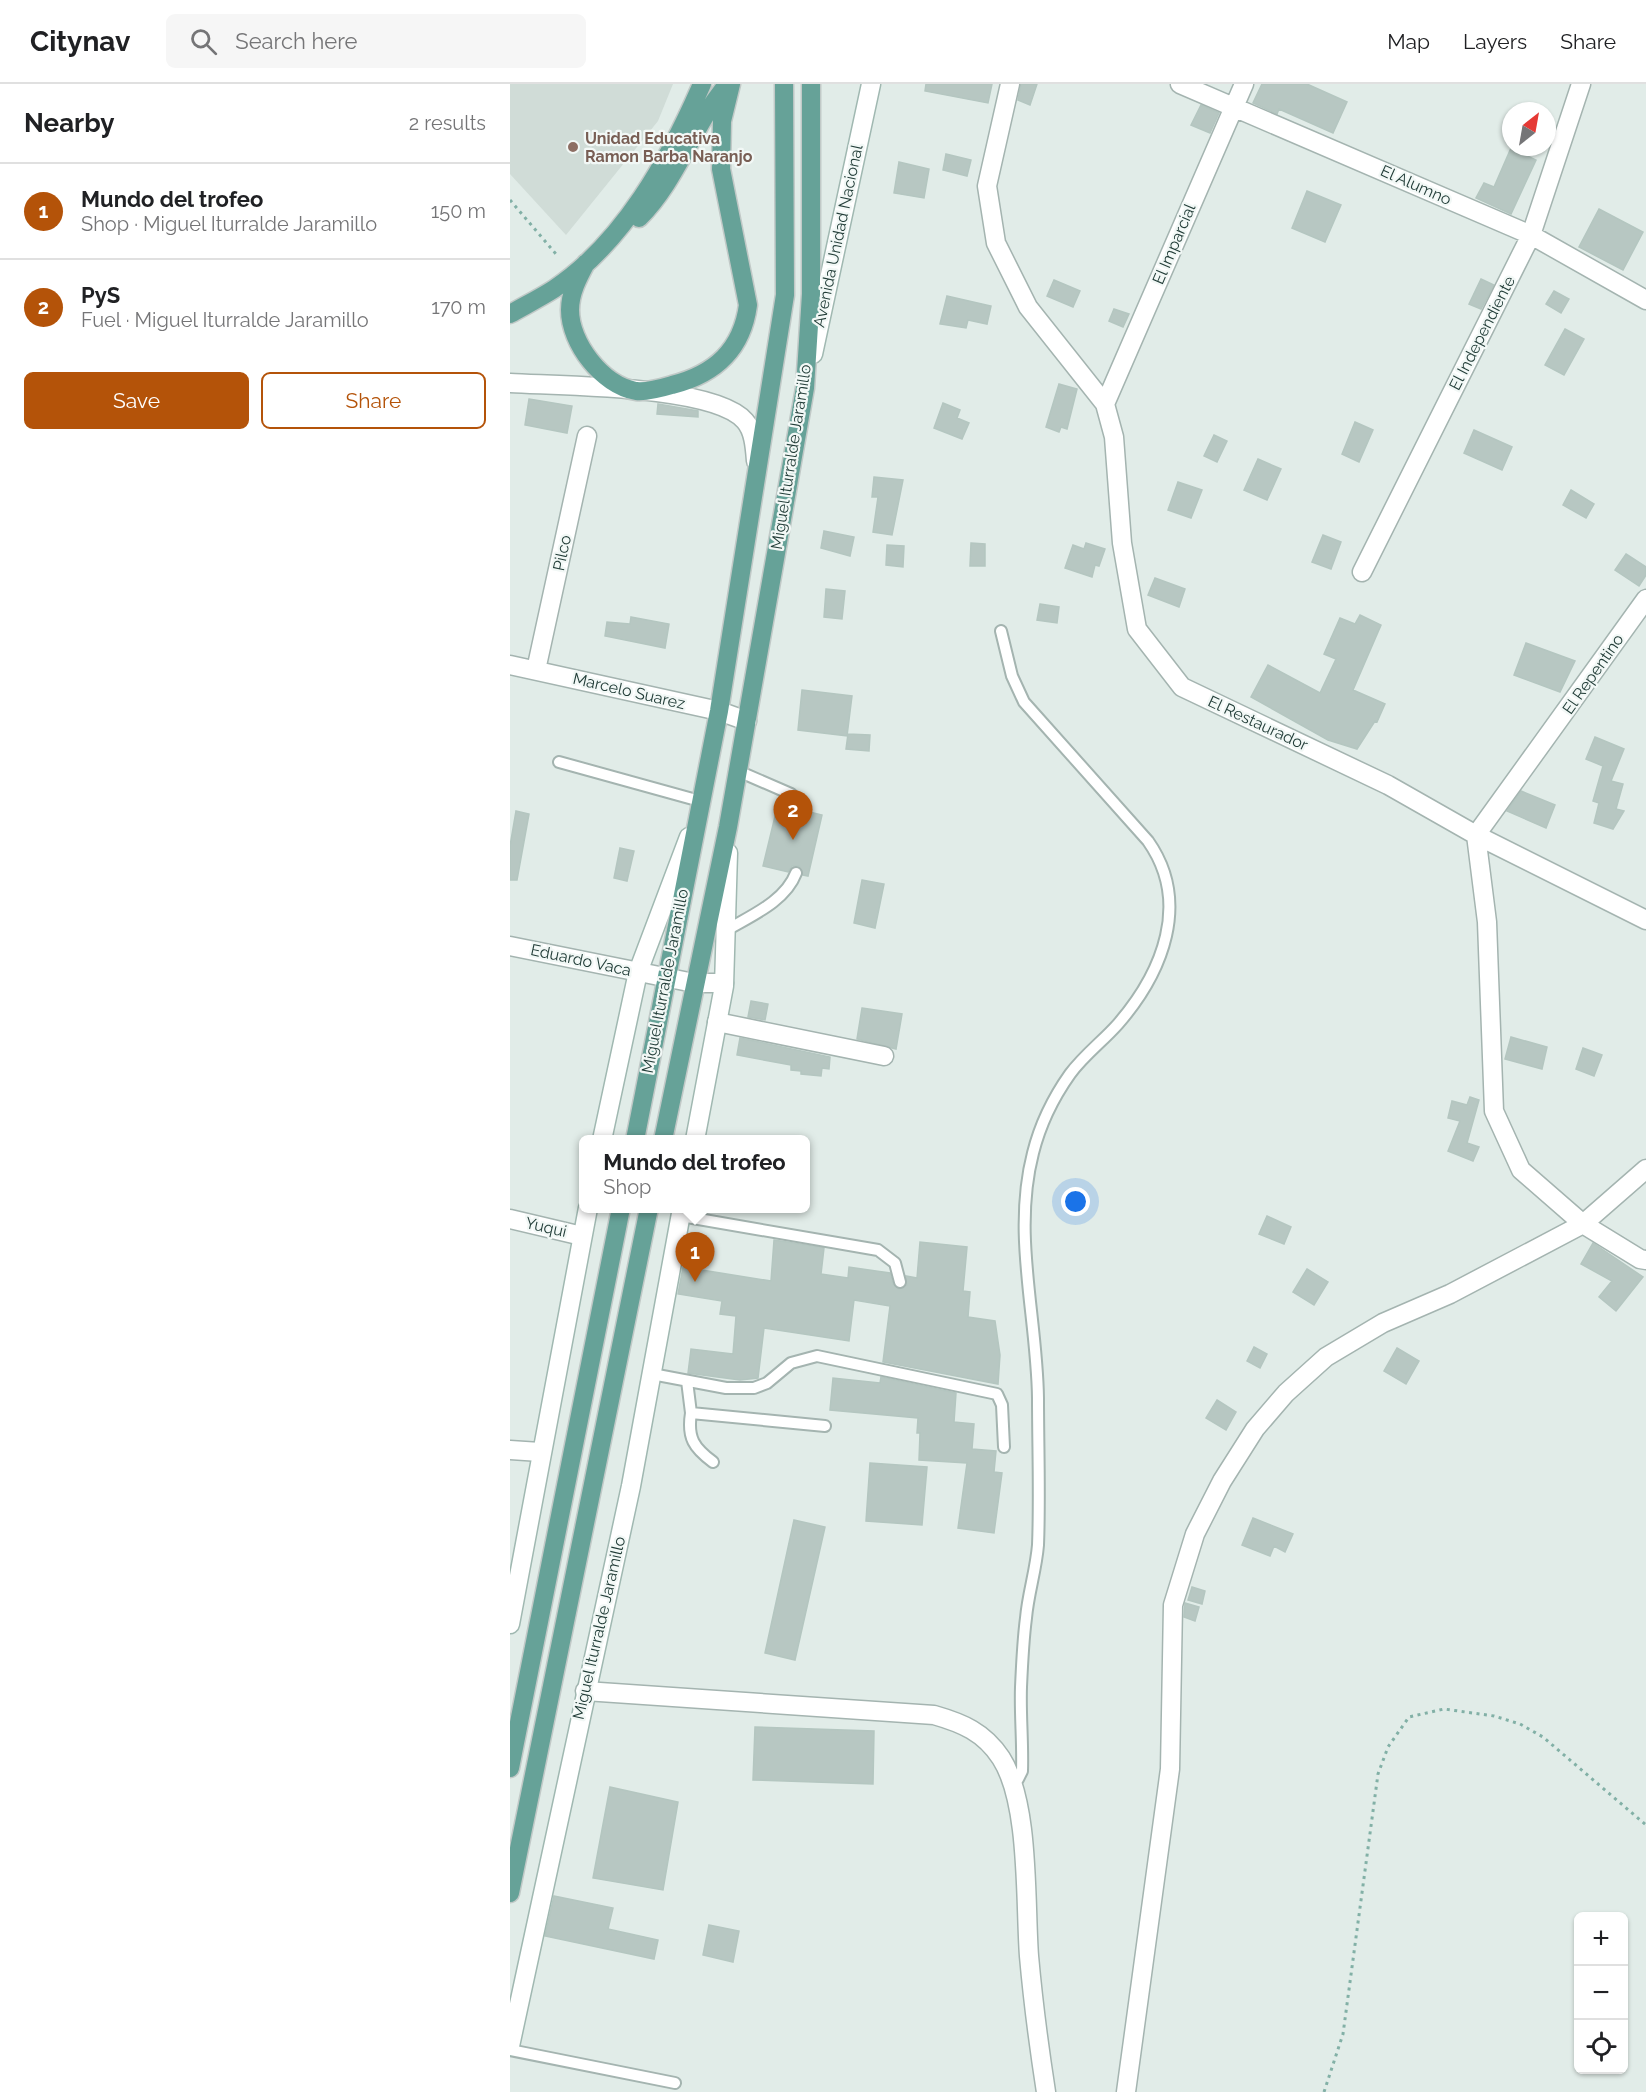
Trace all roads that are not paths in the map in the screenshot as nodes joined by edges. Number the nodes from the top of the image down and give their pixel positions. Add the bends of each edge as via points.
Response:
1 (702, 84) edge
2 (730, 84) edge
3 (784, 84) edge
4 (812, 84) edge
5 (871, 84) edge
6 (1010, 84) edge
7 (1180, 84) edge
8 (1244, 84) edge
9 (1581, 84) edge
10 (1234, 106) junction
11 (1532, 235) junction
12 (603, 246) junction
13 (586, 263) junction
14 (1646, 300) edge
15 (510, 314) edge
16 (510, 383) edge
17 (805, 387) junction
18 (636, 391) junction
19 (1105, 404) junction
20 (587, 436) dead end
21 (758, 474) junction
22 (1362, 572) dead end
23 (1646, 599) edge
24 (1001, 631) dead end
25 (510, 665) edge
26 (536, 670) junction
27 (719, 711) junction
28 (747, 721) junction
29 (559, 762) dead end
30 (738, 771) junction
31 (699, 801) junction
32 (803, 810) dead end
33 (695, 821) junction
34 (728, 827) junction
35 (1476, 835) junction
36 (795, 873) dead end
37 (1646, 920) edge
38 (725, 931) junction
39 (510, 945) edge
40 (638, 972) junction
41 (667, 977) junction
42 (694, 983) junction
43 (724, 983) junction
44 (717, 1022) junction
45 (884, 1056) dead end
46 (603, 1135) edge
47 (635, 1135) edge
48 (664, 1135) edge
49 (696, 1135) edge
50 (1646, 1169) edge
51 (587, 1213) edge
52 (620, 1213) edge
53 (648, 1213) edge
54 (682, 1213) edge
55 (687, 1213) edge
56 (510, 1219) edge
57 (1583, 1224) junction
58 (582, 1236) junction
59 (1646, 1260) edge
60 (900, 1282) dead end
61 (652, 1374) junction
62 (687, 1381) junction
63 (691, 1413) junction
64 (825, 1426) dead end
65 (1004, 1447) dead end
66 (510, 1450) edge
67 (540, 1452) junction
68 (713, 1462) dead end
69 (510, 1624) edge
70 (585, 1690) junction
71 (510, 1768) edge
72 (1010, 1783) junction
73 (510, 1893) edge
74 (510, 2048) edge
75 (675, 2083) dead end
76 (1046, 2092) edge
77 (1126, 2092) edge

1 - 12 main road via 685,123 637,204
2 - 12 main road via 715,100 647,210 618,239
2 - 18 main road via 722,121 721,169 746,288 745,323 737,344 715,368 680,383
3 - 21 main road, Miguel Iturralde Jaramillo via 785,295
4 - 17 main road, Miguel Iturralde Jaramillo via 812,294
5 - 17 street, Avenida Unidad Nacional
6 - 19 street, El Restaurador via 987,186 996,243 1028,307
7 - 10 street, El Alumno
8 - 10 street, El Imparcial
9 - 11 street, El Independiente
10 - 11 street, El Alumno
10 - 19 street, El Imparcial
11 - 14 street, El Alumno
11 - 22 street, El Independiente
12 - 13 main road
13 - 15 main road via 554,289
13 - 18 main road via 574,287 570,311 574,333 591,363 611,379
16 - 18 street
17 - 28 main road, Miguel Iturralde Jaramillo
18 - 21 street via 706,399 745,421 754,440
19 - 35 street, El Restaurador via 1114,437 1122,543 1137,629 1182,687 1388,785
20 - 26 street, Pilco
21 - 27 main road, Miguel Iturralde Jaramillo
23 - 35 street, El Repentino
24 - 72 lane via 1012,676 1024,702 1157,853 1168,881 1171,906 1164,942 1145,985 1119,1023 1086,1055 1059,1091 1041,1128 1029,1168 1024,1230 1038,1395 1038,1544 1026,1618 1021,1690 1022,1771
25 - 26 street, Marcelo Suarez
26 - 27 street, Marcelo Suarez
27 - 28 street, Marcelo Suarez
27 - 31 main road, Miguel Iturralde Jaramillo
28 - 30 main road, Miguel Iturralde Jaramillo
29 - 31 lane
30 - 32 lane via 791,794
30 - 34 main road, Miguel Iturralde Jaramillo
31 - 33 main road, Miguel Iturralde Jaramillo
33 - 40 street, Miguel Iturralde Jaramillo
33 - 41 main road, Miguel Iturralde Jaramillo
34 - 38 street, Miguel Iturralde Jaramillo
34 - 42 main road, Miguel Iturralde Jaramillo
35 - 37 street, El Restaurador
35 - 57 street via 1486,922 1494,1111 1521,1170
36 - 38 lane via 781,896
38 - 43 street, Miguel Iturralde Jaramillo
39 - 40 street, Eduardo Vaca
40 - 41 street, Eduardo Vaca
40 - 46 street, Miguel Iturralde Jaramillo
41 - 42 street, Eduardo Vaca
41 - 47 main road, Miguel Iturralde Jaramillo
42 - 43 street, Eduardo Vaca
42 - 48 main road, Miguel Iturralde Jaramillo
43 - 44 street, Miguel Iturralde Jaramillo
44 - 45 street
44 - 49 street, Miguel Iturralde Jaramillo
50 - 57 street
51 - 58 street
52 - 71 main road
53 - 73 main road, Miguel Iturralde Jaramillo
54 - 61 street, Miguel Iturralde Jaramillo
55 - 60 lane via 878,1250 895,1263
56 - 58 street, Yuqui
57 - 59 street
57 - 77 street via 1450,1294 1383,1323 1326,1357 1263,1420 1221,1481 1195,1534 1173,1605 1170,1769
58 - 67 street
61 - 62 lane
61 - 70 street, Miguel Iturralde Jaramillo
62 - 63 lane
62 - 65 lane via 754,1388 767,1383 791,1363 817,1356 997,1395 1002,1405
63 - 64 lane
63 - 68 lane via 690,1437 696,1449
66 - 67 street
67 - 69 street
70 - 72 street via 934,1715 984,1736 1002,1760
70 - 74 street, Miguel Iturralde Jaramillo
72 - 76 street via 1018,1806 1029,1956
74 - 75 lane

